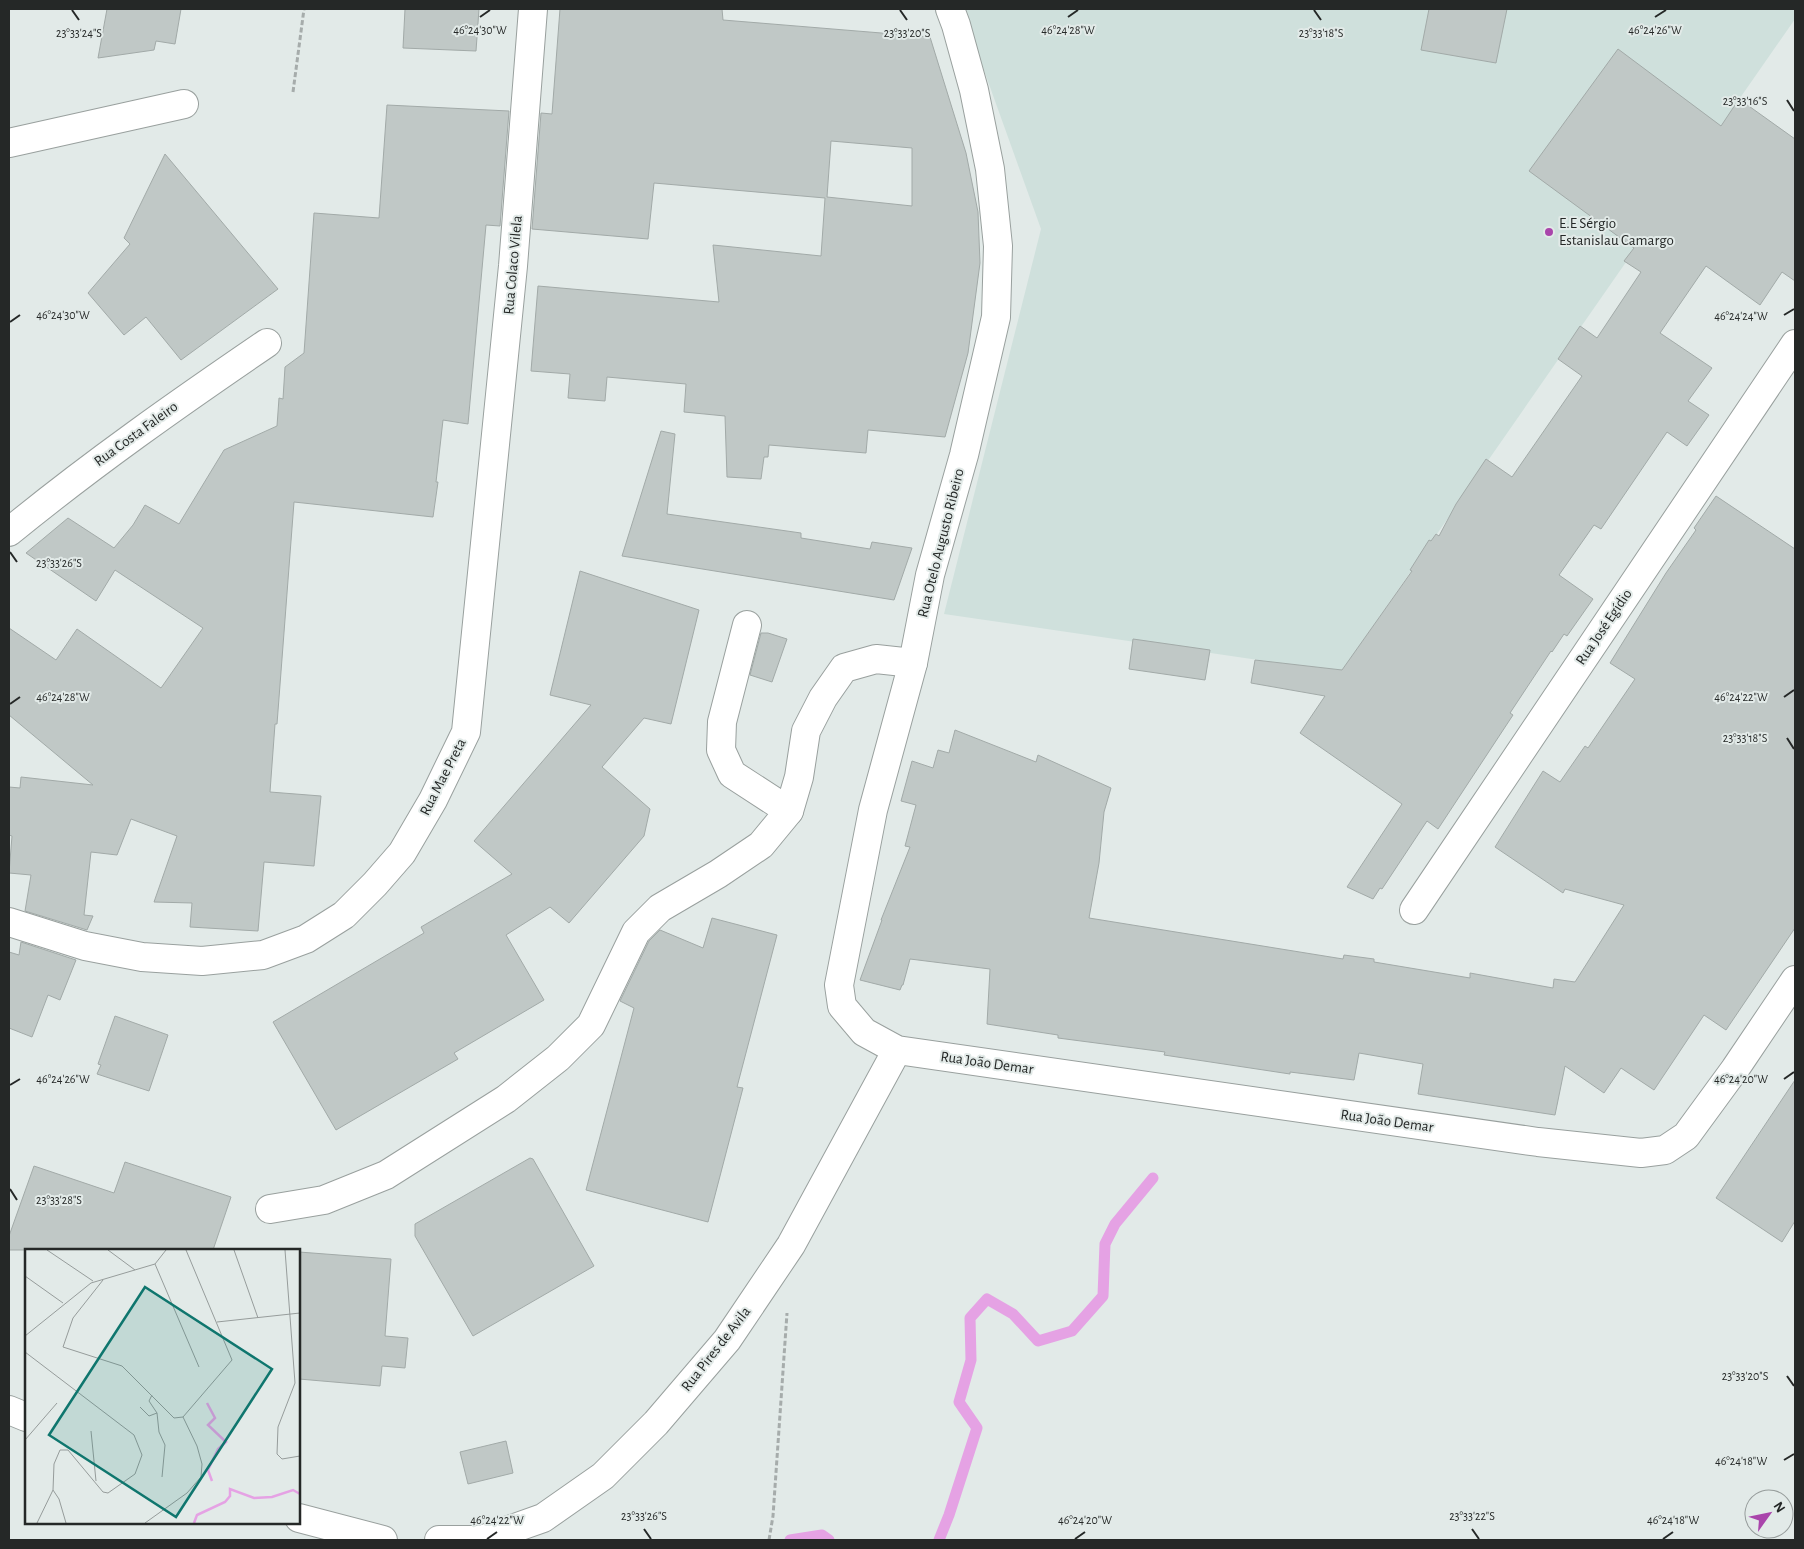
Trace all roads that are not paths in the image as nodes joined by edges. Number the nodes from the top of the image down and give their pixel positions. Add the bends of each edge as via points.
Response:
1 (533, 9) edge
2 (950, 9) edge
3 (184, 104) dead end
4 (9, 142) edge
5 (267, 343) dead end
6 (1795, 344) edge
7 (487, 522) joint
8 (9, 532) edge
9 (747, 625) dead end
10 (913, 662) junction
11 (789, 811) junction
12 (1414, 910) dead end
13 (9, 922) edge
14 (1795, 980) edge
15 (897, 1050) junction
16 (270, 1209) dead end
17 (9, 1410) edge
18 (25, 1417) edge
19 (300, 1518) edge
20 (383, 1540) edge
21 (439, 1540) edge

1 - 7 street, Rua Colaco Vilela via 513,266
2 - 10 street, Rua Otelo Augusto Ribeiro via 974,90 990,169 998,246 996,316 964,454 930,575
3 - 4 street
5 - 8 street, Rua Costa Faleiro via 172,407
6 - 12 street, Rua José Egídio
7 - 13 street, Rua Mae Preta via 466,732 433,800 402,853 344,915 306,939 263,955 202,961 142,957 85,946
9 - 11 street via 722,722 721,750 732,774
10 - 11 street via 876,659 844,668 806,731 799,777
10 - 15 street, Rua Otelo Augusto Ribeiro via 873,810 839,985 842,1006 864,1032
11 - 16 street via 761,845 660,908 636,932 591,1026 558,1058 506,1099 386,1175 324,1200
14 - 15 street, Rua João Demar via 1686,1136 1665,1150 1641,1153 1538,1142
15 - 21 street, Rua Pires de Avila via 791,1245 727,1340 656,1423 603,1476 543,1518 481,1540
17 - 18 street
19 - 20 street

